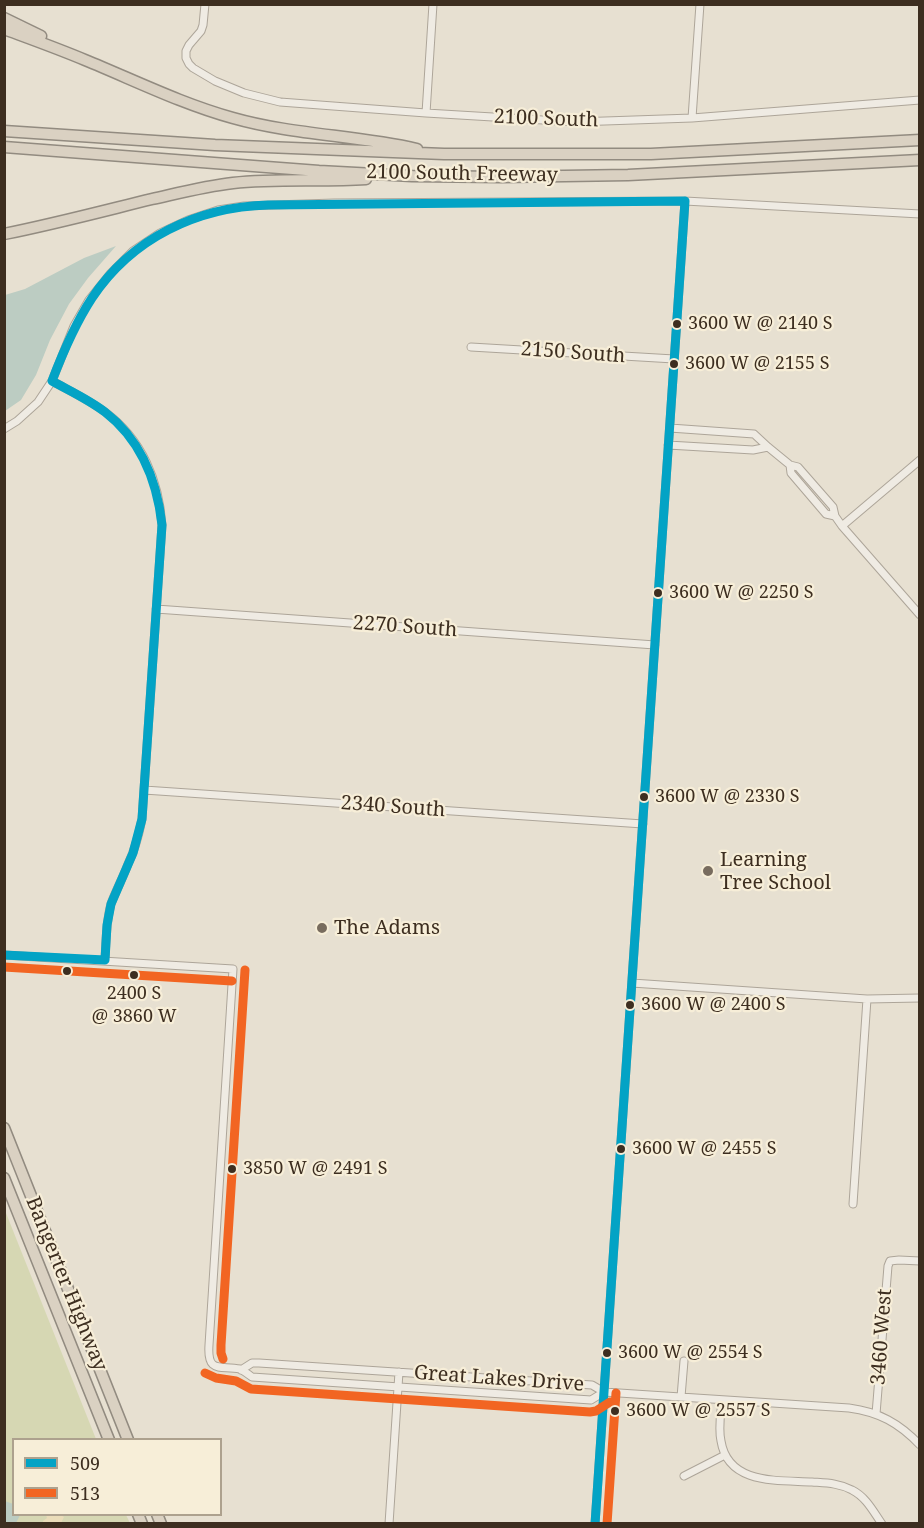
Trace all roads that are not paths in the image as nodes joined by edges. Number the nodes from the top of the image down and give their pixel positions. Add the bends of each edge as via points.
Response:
1 (205, 4) edge
2 (433, 4) edge
3 (700, 4) edge
4 (4, 18) edge
5 (4, 29) edge
6 (83, 59) junction
7 (920, 100) edge
8 (426, 113) junction
9 (692, 118) junction
10 (4, 131) edge
11 (920, 139) edge
12 (4, 147) edge
13 (444, 154) junction
14 (920, 160) edge
15 (411, 176) junction
16 (685, 201) junction
17 (920, 214) edge
18 (51, 224) junction
19 (4, 234) edge
20 (4, 239) edge
21 (471, 347) dead end
22 (674, 359) junction
23 (52, 381) junction
24 (670, 428) junction
25 (4, 429) edge
26 (668, 446) junction
27 (768, 447) junction
28 (920, 460) edge
29 (842, 526) junction
30 (156, 609) junction
31 (920, 615) edge
32 (655, 645) junction
33 (144, 790) junction
34 (643, 824) junction
35 (4, 955) edge
36 (105, 960) junction
37 (632, 983) junction
38 (920, 998) edge
39 (867, 999) junction
40 (4, 1128) edge
41 (4, 1178) edge
42 (854, 1204) dead end
43 (920, 1261) edge
44 (684, 1361) dead end
45 (241, 1370) junction
46 (399, 1372) junction
47 (398, 1387) junction
48 (604, 1392) junction
49 (681, 1397) junction
50 (722, 1400) junction
51 (876, 1414) junction
52 (108, 1438) edge
53 (127, 1438) edge
54 (920, 1445) edge
55 (725, 1455) junction
56 (684, 1476) dead end
57 (389, 1524) edge
58 (595, 1524) edge
59 (882, 1524) edge

1 - 8 street, 2100 South via 201,31 189,45 186,57 193,68 215,81 264,99
2 - 8 street
3 - 9 street
4 - 6 highway
5 - 6 highway
6 - 13 highway via 234,118
7 - 9 street, 2100 South
8 - 9 street, 2100 South via 576,122
10 - 13 highway, 2100 South Freeway
11 - 13 highway, 2100 South Freeway via 651,154
12 - 15 highway, 2100 South Freeway
14 - 15 highway, 2100 South Freeway via 628,175
15 - 18 highway via 233,183
16 - 17 street
16 - 22 street
16 - 23 street via 334,203 218,210 160,233 133,251 110,274 74,326
18 - 19 highway
18 - 20 highway via 37,232
21 - 22 street, 2150 South
22 - 24 street
23 - 25 street via 38,402
23 - 30 street via 96,406 123,428 152,473 162,525
24 - 26 street
24 - 27 street via 754,434
26 - 27 street via 753,450
26 - 32 street
27 - 29 street via 790,465 791,473 826,514 835,516
28 - 29 street
29 - 31 street
30 - 32 street, 2270 South
30 - 33 street
32 - 34 street
33 - 34 street, 2340 South
33 - 36 street via 140,831 109,911
34 - 37 street
35 - 36 street
36 - 45 street, Great Lakes Drive via 233,969 208,1352 212,1363
37 - 39 street
37 - 48 street
38 - 39 street
39 - 42 street
40 - 53 highway, Bangerter Highway
41 - 52 highway, Bangerter Highway
43 - 51 street, 3460 West via 890,1261 887,1269
44 - 49 street
45 - 46 street, Great Lakes Drive via 252,1363
45 - 47 street, Great Lakes Drive via 252,1377
46 - 47 street
46 - 48 street, Great Lakes Drive via 592,1385
47 - 48 street, Great Lakes Drive via 591,1400
47 - 57 street
48 - 49 street
48 - 58 street
49 - 50 street
50 - 51 street via 849,1408
50 - 55 street via 720,1435
51 - 54 street via 906,1431
55 - 56 street
55 - 59 street via 736,1468 755,1478 851,1489 866,1500

